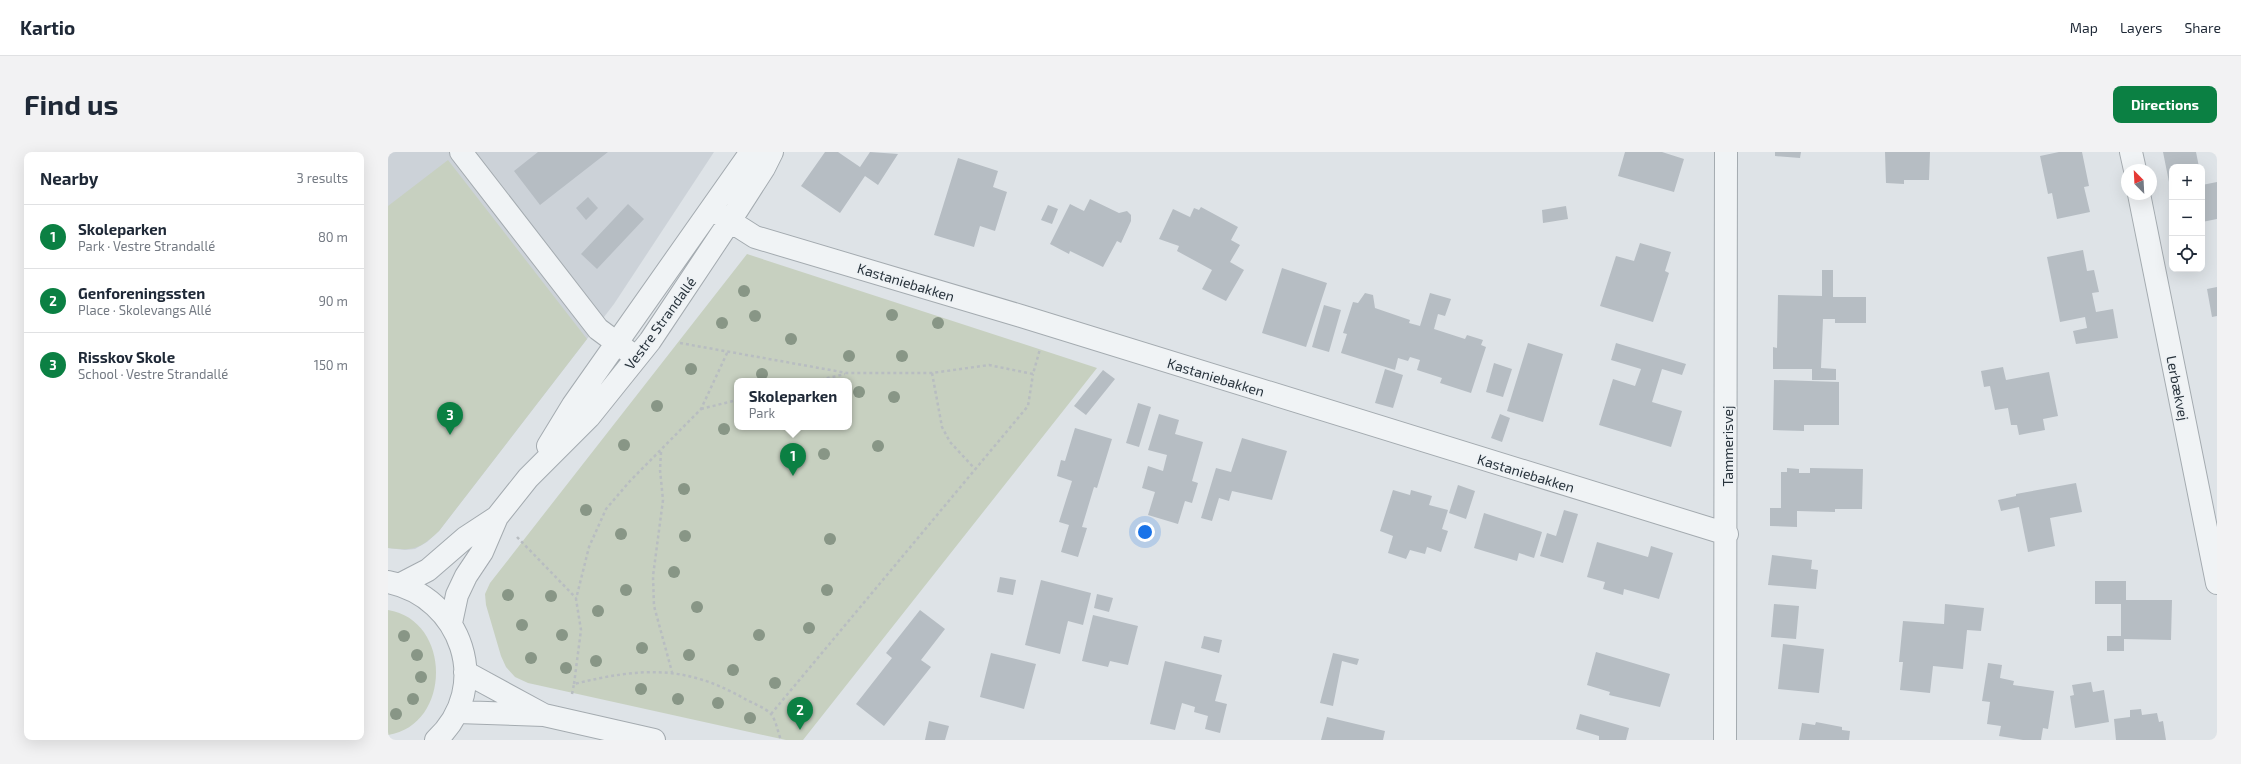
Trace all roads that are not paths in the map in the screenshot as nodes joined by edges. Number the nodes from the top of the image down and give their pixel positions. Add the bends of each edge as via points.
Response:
1 (461, 152) edge
2 (751, 152) edge
3 (772, 152) edge
4 (1726, 152) edge
5 (2131, 152) edge
6 (2133, 164) edge
7 (2140, 200) edge
8 (711, 209) junction
9 (730, 221) junction
10 (618, 344) junction
11 (636, 358) junction
12 (528, 478) junction
13 (497, 517) junction
14 (1727, 534) junction
15 (2217, 582) edge
16 (395, 583) edge
17 (450, 623) junction
18 (465, 672) junction
19 (457, 712) junction
20 (544, 715) junction
21 (436, 740) edge
22 (654, 740) edge
23 (1725, 740) edge

1 - 10 street via 598,328
2 - 8 street, Vestre Strandallé
3 - 9 street, Vestre Strandallé
4 - 14 street, Tammerisvej
5 - 6 street
7 - 15 street, Lerbækvej
8 - 9 street, Kastaniebakken
8 - 10 street, Vestre Strandallé
9 - 11 street, Vestre Strandallé
9 - 14 street, Kastaniebakken via 755,237
10 - 11 street
10 - 12 street, Vestre Strandallé via 573,405
11 - 12 street, Vestre Strandallé via 589,417
12 - 13 street, Vestre Strandallé
13 - 16 street, Vestre Strandallé via 465,538 428,570
13 - 17 street, Vestre Strandallé via 482,552 457,595
14 - 23 street, Tammerisvej
16 - 17 street via 429,599
17 - 18 street via 459,638
18 - 19 street
18 - 20 street
19 - 20 street
19 - 21 street
20 - 22 street

